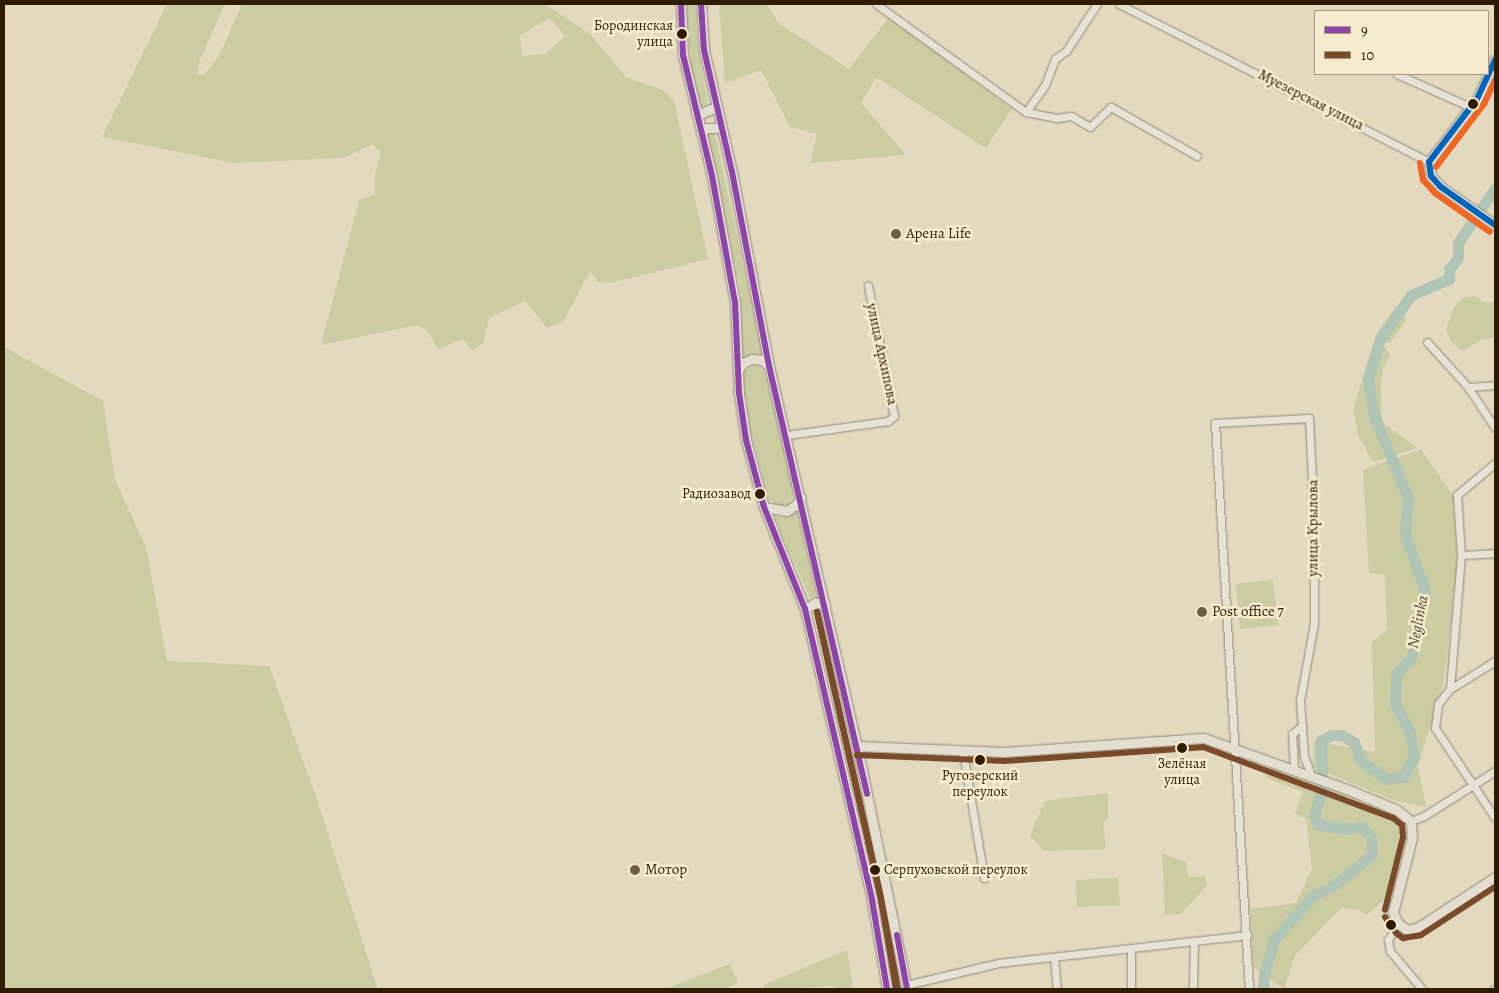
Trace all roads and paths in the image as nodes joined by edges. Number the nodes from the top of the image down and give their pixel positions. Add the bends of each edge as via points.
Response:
1 (681, 4) edge
2 (701, 4) edge
3 (876, 4) edge
4 (1097, 4) edge
5 (1119, 4) edge
6 (1495, 60) edge
7 (1489, 71) edge
8 (1399, 75) edge
9 (1487, 75) edge
10 (716, 107) junction
11 (1470, 107) junction
12 (696, 112) junction
13 (1026, 112) junction
14 (721, 128) junction
15 (701, 132) junction
16 (1197, 156) dead end
17 (1429, 162) junction
18 (1495, 225) edge
19 (868, 286) dead end
20 (1427, 342) dead end
21 (769, 366) junction
22 (738, 370) junction
23 (1495, 385) edge
24 (1468, 387) junction
25 (1495, 428) edge
26 (787, 435) junction
27 (1495, 463) edge
28 (801, 497) junction
29 (764, 507) junction
30 (1495, 553) edge
31 (1461, 555) junction
32 (825, 604) junction
33 (805, 609) junction
34 (1495, 661) edge
35 (1450, 689) junction
36 (1302, 726) junction
37 (857, 746) junction
38 (1237, 748) junction
39 (963, 752) junction
40 (1304, 756) junction
41 (1294, 769) junction
42 (1495, 771) edge
43 (1313, 776) junction
44 (1473, 786) junction
45 (1495, 818) edge
46 (1411, 821) junction
47 (875, 832) junction
48 (858, 836) junction
49 (1495, 877) edge
50 (984, 878) dead end
51 (1398, 924) junction
52 (1247, 936) junction
53 (1194, 942) junction
54 (1132, 948) junction
55 (1054, 957) junction
56 (906, 987) edge
57 (888, 989) edge
58 (1056, 989) edge
59 (1131, 989) edge
60 (1193, 989) edge
61 (1249, 989) edge
62 (1422, 989) edge

1 - 12 main road via 683,56
2 - 10 main road via 704,50
3 - 13 street
4 - 13 street via 1066,51 1055,59 1045,85
5 - 17 street, Муезерская улица
6 - 7 main road
8 - 11 street
9 - 11 main road
10 - 12 main road via 702,114
10 - 14 main road
11 - 17 main road
12 - 15 main road
13 - 16 street via 1057,118 1071,116 1090,127 1111,107
14 - 15 main road
14 - 21 main road
15 - 22 main road via 735,302
17 - 18 main road via 1431,176 1472,211
19 - 26 street, улица Архипова via 894,403 894,416 888,421
20 - 24 street
21 - 22 main road via 762,360 752,359 744,362
21 - 26 main road
22 - 29 main road via 746,440
23 - 24 street
24 - 25 street
26 - 28 main road
27 - 31 street via 1457,495
28 - 29 main road via 787,511
28 - 32 main road
29 - 33 main road
30 - 31 street
31 - 35 street
32 - 33 main road via 815,603
32 - 37 main road
33 - 48 main road
34 - 35 street
35 - 44 street via 1438,704 1436,728
36 - 38 street, улица Крылова via 1300,701 1314,623 1309,418 1215,422
36 - 40 street, улица Крылова
36 - 41 street via 1292,734
37 - 39 main road
37 - 47 main road
38 - 39 main road via 1204,738 1058,750
38 - 41 main road
38 - 52 street
39 - 50 street
40 - 41 street
40 - 43 street, улица Крылова
41 - 43 main road
42 - 44 street
43 - 46 main road via 1397,810
44 - 45 street
44 - 46 street
46 - 51 main road via 1412,838 1393,912
47 - 48 main road via 866,839
47 - 56 main road
48 - 57 main road
49 - 51 main road via 1419,927 1407,930
51 - 62 street via 1388,940 1390,951
52 - 53 street
52 - 61 street
53 - 54 street
53 - 60 street
54 - 55 street
54 - 59 street
55 - 56 street via 998,963
55 - 58 street

